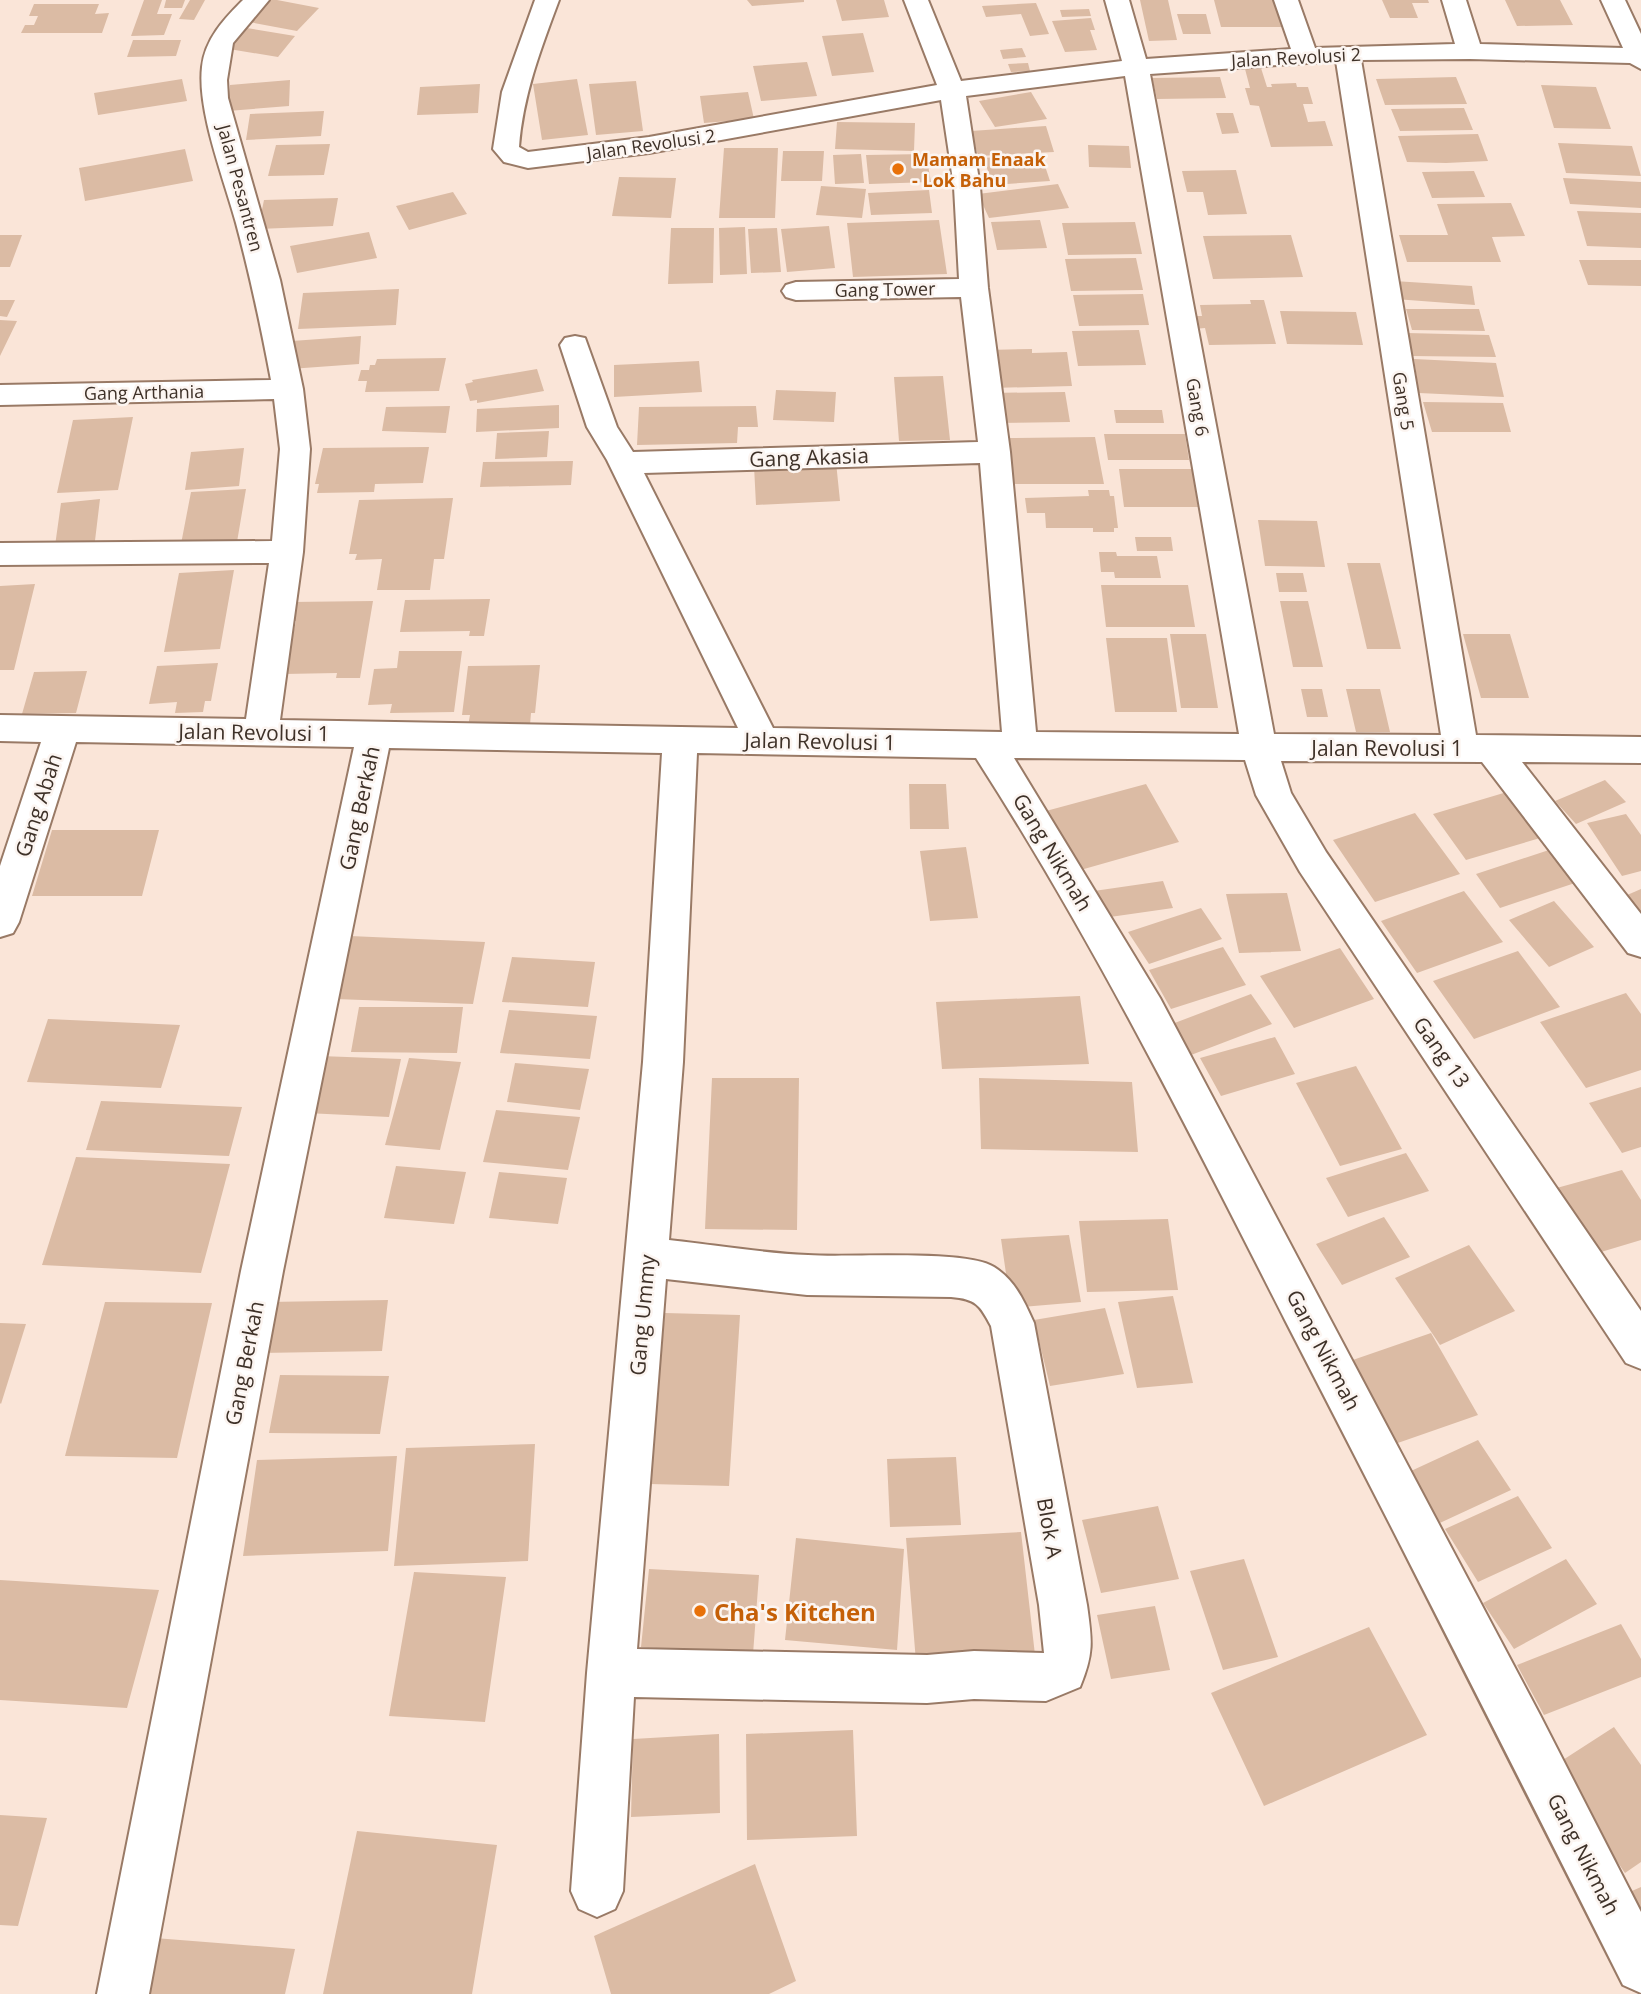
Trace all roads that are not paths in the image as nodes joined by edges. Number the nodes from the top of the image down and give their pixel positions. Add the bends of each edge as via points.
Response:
1 (257, 0) edge
2 (547, 0) edge
3 (916, 0) edge
4 (1117, 0) edge
5 (1286, 0) edge
6 (1454, 0) edge
7 (1613, 0) edge
8 (1470, 51) junction
9 (1347, 53) junction
10 (1305, 54) junction
11 (1640, 58) edge
12 (1136, 67) junction
13 (952, 90) junction
14 (974, 288) junction
15 (796, 291) dead end
16 (575, 345) dead end
17 (288, 389) junction
18 (0, 395) edge
19 (995, 452) junction
20 (623, 463) junction
21 (287, 552) junction
22 (0, 554) edge
23 (0, 728) edge
24 (63, 729) junction
25 (261, 732) junction
26 (374, 734) junction
27 (680, 740) junction
28 (762, 740) junction
29 (1003, 744) junction
30 (1259, 748) junction
31 (1477, 749) junction
32 (1641, 750) edge
33 (0, 922) edge
34 (1641, 942) edge
35 (646, 1257) junction
36 (1641, 1348) edge
37 (611, 1673) junction
38 (597, 1891) dead end
39 (1641, 1967) edge
40 (123, 1994) edge

1 - 17 street, Jalan Pesantren via 220,40 213,74 215,97 266,281
2 - 13 street, Jalan Revolusi 2 via 519,74 507,124 506,149 528,160 688,139
3 - 13 street
4 - 12 street, Gang 6
5 - 10 street
6 - 8 street
7 - 11 street
8 - 9 street, Jalan Revolusi 2
8 - 11 street, Jalan Revolusi 2
9 - 10 street, Jalan Revolusi 2
9 - 31 street, Gang 5
10 - 12 street, Jalan Revolusi 2
12 - 13 street, Jalan Revolusi 2
12 - 30 street, Gang 6
13 - 14 street via 967,187
14 - 15 street, Gang Tower
14 - 19 street
16 - 20 street via 602,428
17 - 18 street, Gang Arthania
17 - 21 street, Jalan Pesantren via 295,449
19 - 20 street, Gang Akasia
19 - 29 street via 1006,598
20 - 28 street
21 - 22 street
21 - 25 street, Jalan Pesantren
23 - 24 street, Jalan Revolusi 1
24 - 25 street, Jalan Revolusi 1
24 - 33 street, Gang Abah
25 - 26 street, Jalan Revolusi 1
26 - 27 street, Jalan Revolusi 1
26 - 40 street, Gang Berkah via 262,1271
27 - 28 street, Jalan Revolusi 1
27 - 35 street, Gang Ummy via 663,1062
28 - 29 street, Jalan Revolusi 1
29 - 30 street, Jalan Revolusi 1
29 - 39 street, Gang Nikmah via 1026,806 1146,1010
30 - 31 street, Jalan Revolusi 1
30 - 36 street, Gang 13 via 1274,795 1313,862
31 - 32 street, Jalan Revolusi 1
31 - 34 street
35 - 37 street, Gang Ummy
35 - 37 street, Blok A via 807,1275 951,1277 978,1280 997,1295 1012,1323 1069,1647 1063,1670 1046,1677
37 - 38 street, Gang Ummy

